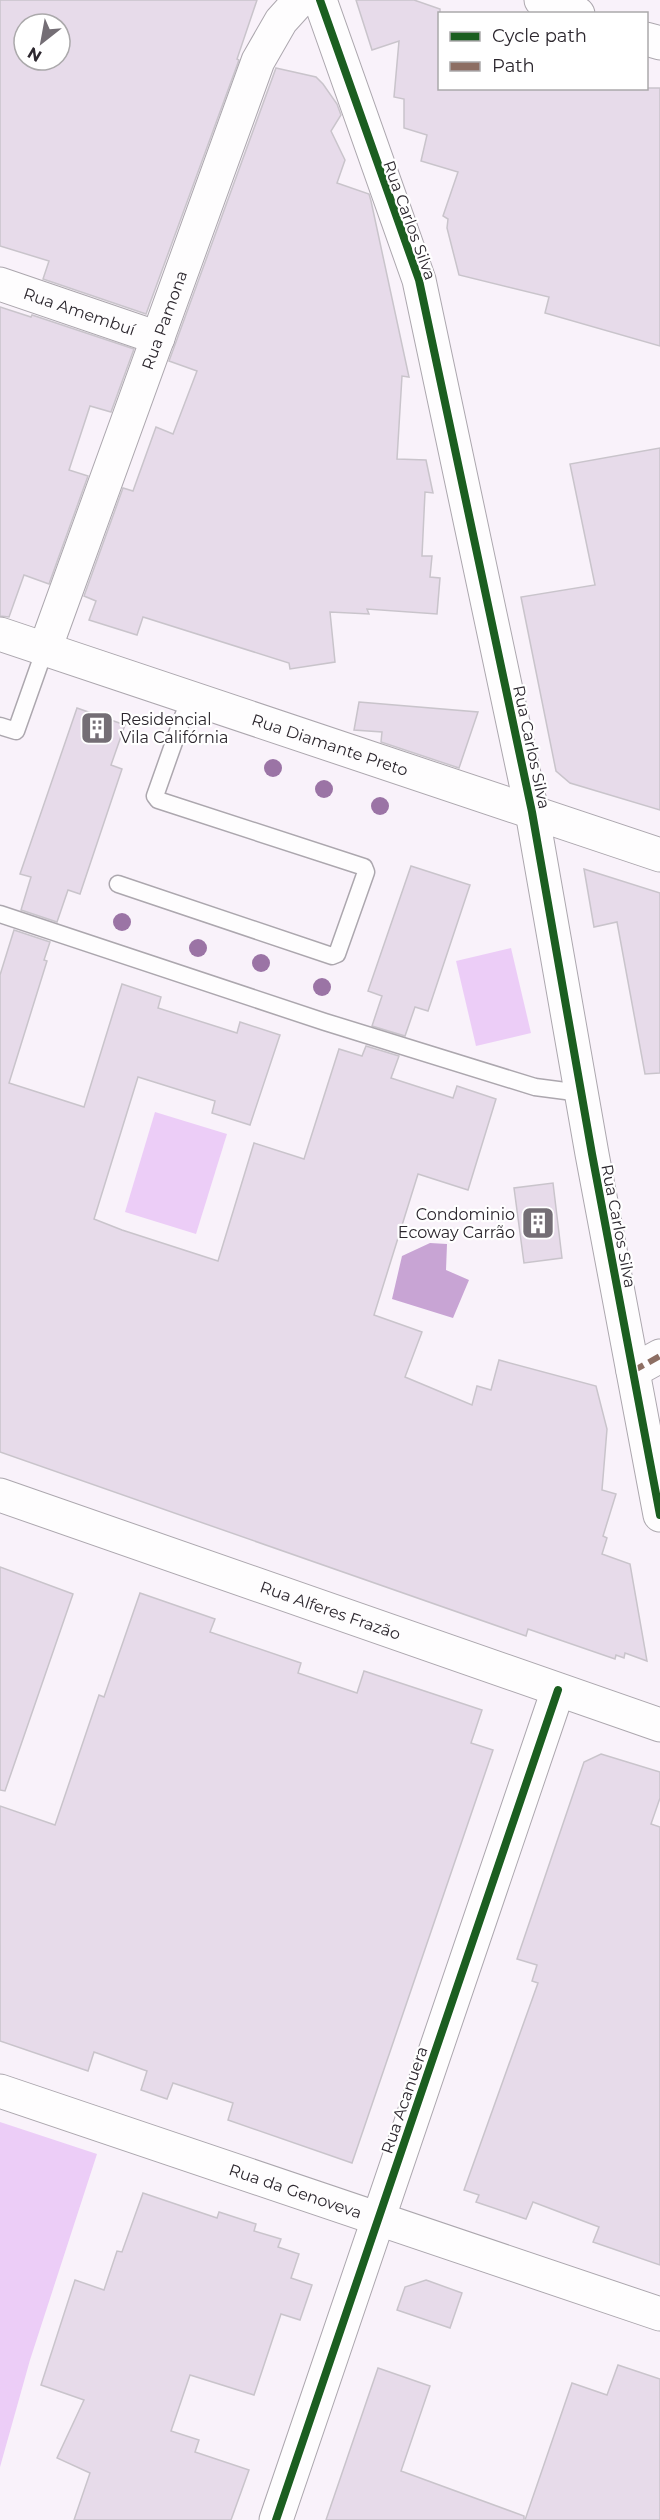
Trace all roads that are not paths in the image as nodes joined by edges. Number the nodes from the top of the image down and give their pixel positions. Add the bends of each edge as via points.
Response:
1 (300, 0) edge
2 (320, 0) edge
3 (541, 0) edge
4 (573, 12) edge
5 (0, 284) edge
6 (158, 338) junction
7 (0, 634) edge
8 (45, 649) junction
9 (190, 697) junction
10 (0, 726) edge
11 (532, 812) junction
12 (660, 855) edge
13 (118, 884) dead end
14 (0, 914) edge
15 (582, 1093) junction
16 (646, 1364) edge
17 (0, 1495) edge
18 (660, 1515) edge
19 (558, 1689) junction
20 (660, 1725) edge
21 (0, 2091) edge
22 (378, 2220) junction
23 (660, 2314) edge
24 (276, 2520) edge

1 - 6 street, Rua Pamona via 281,21 258,61
2 - 11 street, Rua Carlos Silva via 419,280
3 - 4 street
5 - 6 street, Rua Amembuí
6 - 8 street, Rua Pamona
7 - 8 street, Rua Diamante Preto
8 - 9 street, Rua Diamante Preto
8 - 10 lane via 16,731
9 - 11 street, Rua Diamante Preto
9 - 13 lane via 155,796 364,867 366,872 337,954 334,957
11 - 12 street, Rua Diamante Preto
11 - 15 street, Rua Carlos Silva
14 - 15 lane via 524,1084
15 - 16 street, Rua Carlos Silva
16 - 18 street, Rua Carlos Silva
17 - 19 street, Rua Alferes Frazão
19 - 20 street, Rua Alferes Frazão
19 - 22 street, Rua Acanuera
21 - 22 street, Rua da Genoveva
22 - 23 street, Rua da Genoveva
22 - 24 street, Rua Acanuera

